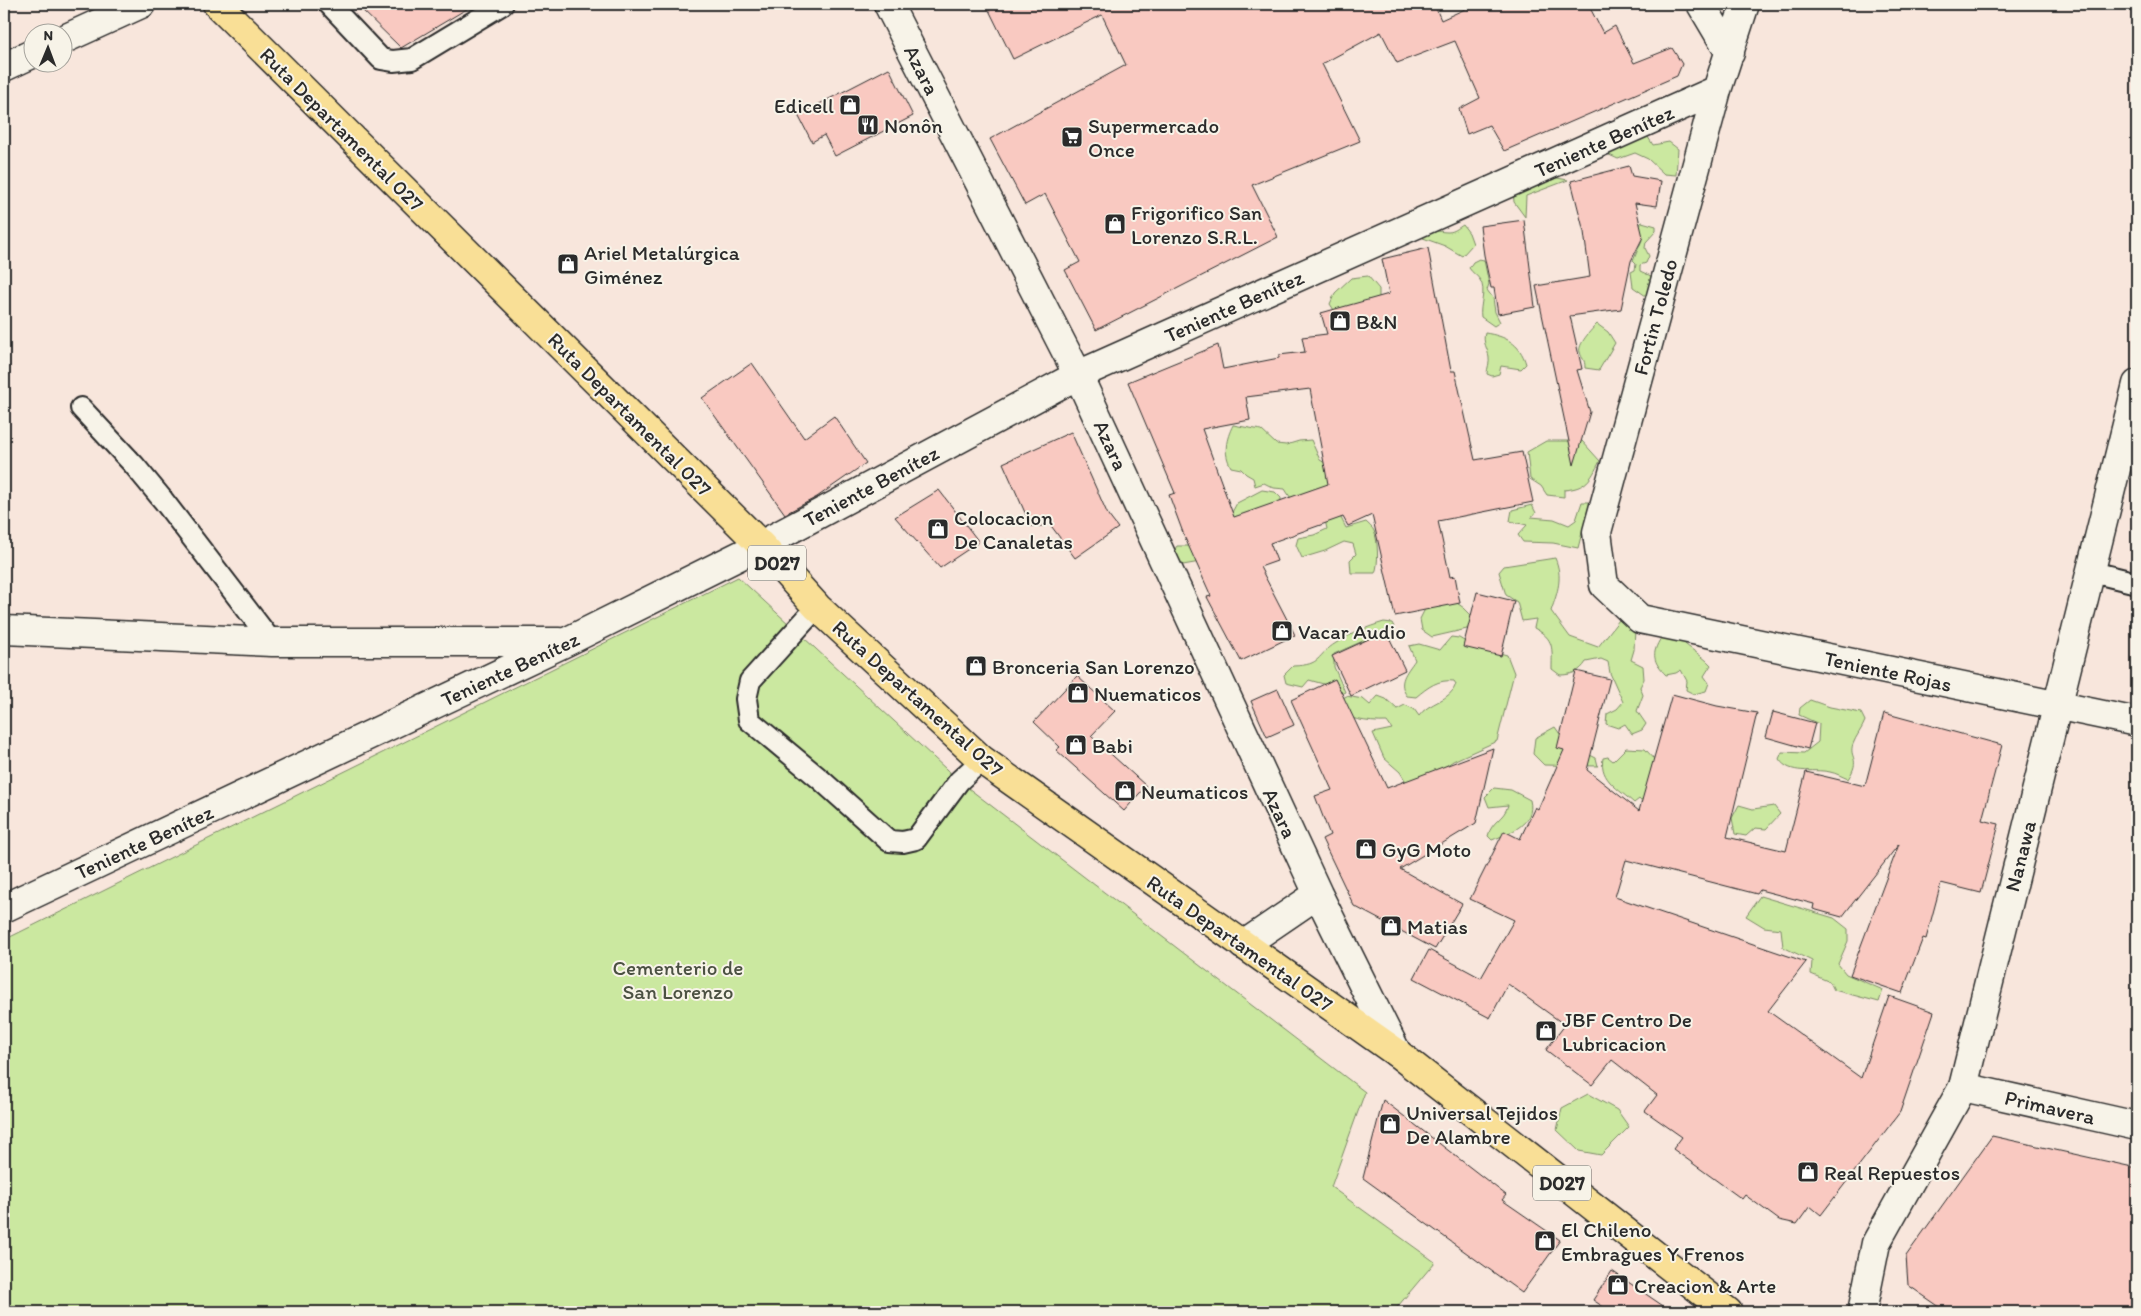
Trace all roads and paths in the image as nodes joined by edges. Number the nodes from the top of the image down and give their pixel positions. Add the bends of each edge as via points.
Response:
1 (141, 4) edge
2 (217, 4) edge
3 (329, 4) edge
4 (503, 4) edge
5 (888, 4) edge
6 (1701, 4) edge
7 (1745, 4) edge
8 (72, 35) edge
9 (1730, 53) junction
10 (22, 59) edge
11 (4, 67) edge
12 (1717, 90) junction
13 (1078, 375) junction
14 (2137, 384) edge
15 (80, 408) dead end
16 (761, 545) junction
17 (2092, 572) junction
18 (2137, 583) edge
19 (817, 607) junction
20 (1640, 619) joint
21 (4, 630) edge
22 (272, 642) junction
23 (566, 642) junction
24 (2057, 707) junction
25 (2137, 722) edge
26 (982, 760) junction
27 (1318, 894) junction
28 (4, 908) edge
29 (1243, 945) junction
30 (1397, 1053) junction
31 (1963, 1087) junction
32 (2137, 1126) edge
33 (1728, 1312) edge
34 (1862, 1312) edge

1 - 8 street
2 - 16 main road, Ruta Departamental 027 / D027
3 - 4 lane via 381,59 393,60 412,59
5 - 13 street, Azara
6 - 9 street
7 - 9 street, Fortin Toledo
9 - 12 street, Fortin Toledo
10 - 11 street
12 - 13 street, Teniente Benítez
12 - 20 street, Fortin Toledo via 1597,532 1604,585
13 - 16 street, Teniente Benítez
13 - 27 street, Azara
14 - 17 street, Nanawa
15 - 22 lane via 134,464
16 - 19 main road, Ruta Departamental 027 / D027
16 - 23 street, Teniente Benítez
17 - 18 lane
17 - 24 street, Nanawa
19 - 26 main road, Ruta Departamental 027 / D027
19 - 26 lane via 750,682 746,699 749,720 889,841 916,839 959,781
20 - 24 street, Teniente Rojas
21 - 22 street
22 - 23 street
23 - 28 street, Teniente Benítez
24 - 25 street, Teniente Rojas
24 - 31 street, Nanawa
26 - 29 main road, Ruta Departamental 027 / D027
27 - 29 street
27 - 30 street, Azara
29 - 30 main road, Ruta Departamental 027 / D027
30 - 33 main road, Ruta Departamental 027 / D027
31 - 32 street, Primavera
31 - 34 street, Nanawa via 1876,1243

